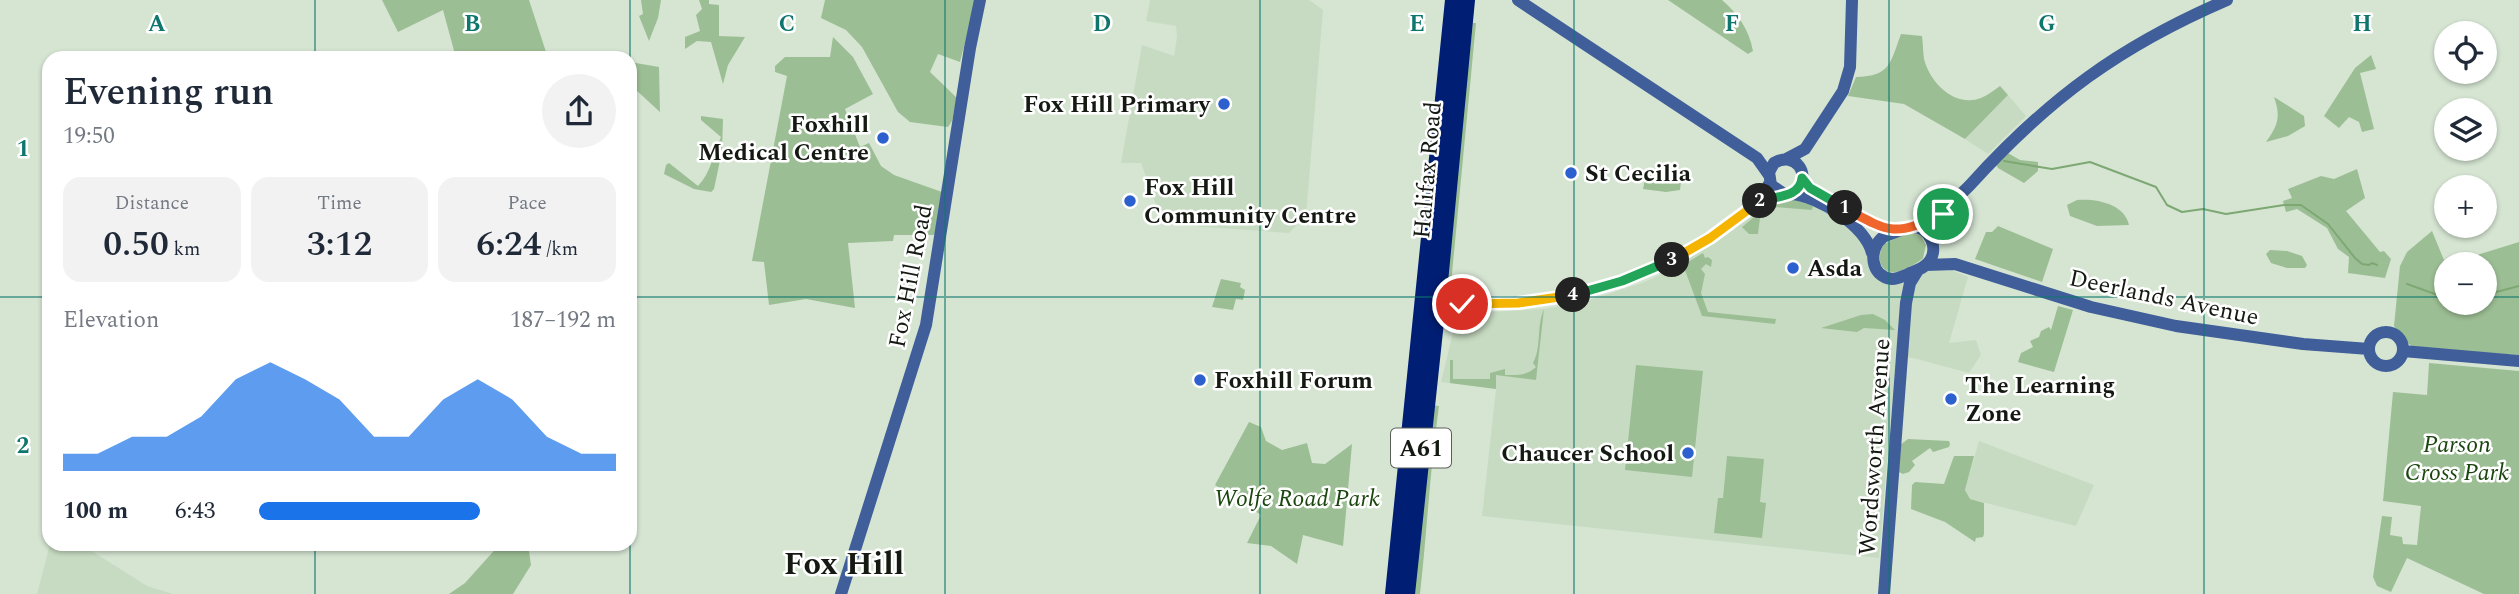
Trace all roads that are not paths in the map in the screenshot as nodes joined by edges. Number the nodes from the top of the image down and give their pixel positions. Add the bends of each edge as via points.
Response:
1 (980, 0) edge
2 (1453, 0) edge
3 (1467, 0) edge
4 (1518, 0) edge
5 (1852, 0) edge
6 (2228, 0) edge
7 (1805, 149) junction
8 (1757, 158) junction
9 (1783, 159) junction
10 (1801, 173) junction
11 (1769, 178) junction
12 (1787, 194) junction
13 (1759, 201) junction
14 (1943, 214) junction
15 (1905, 229) junction
16 (1932, 241) junction
17 (1872, 253) junction
18 (1955, 264) junction
19 (1922, 267) junction
20 (1890, 278) junction
21 (1430, 302) junction
22 (1906, 303) junction
23 (2369, 349) junction
24 (2403, 351) junction
25 (2519, 361) edge
26 (841, 594) edge
27 (1393, 594) edge
28 (1406, 594) edge
29 (1884, 594) edge

1 - 26 street, Fox Hill Road via 926,325
2 - 21 highway, Halifax Road / A61
3 - 21 highway, Halifax Road / A61
4 - 8 street
5 - 7 street via 1850,67 1843,91
6 - 14 street via 2147,38 2071,88 1998,154
7 - 9 street
7 - 10 street
8 - 9 street
8 - 11 street
9 - 10 street via 1796,161
9 - 11 street via 1770,167
10 - 12 street via 1799,188
10 - 15 street via 1810,188 1862,218 1879,227
11 - 12 street via 1775,190
11 - 13 street
12 - 13 street
12 - 17 street via 1808,197 1854,226
13 - 21 street via 1692,250 1607,286 1537,302
14 - 15 street
14 - 16 street
15 - 16 street via 1923,230
15 - 17 street via 1877,241
16 - 18 street, Deerlands Avenue
16 - 19 street via 1932,256
17 - 20 street via 1877,271
18 - 19 street, Deerlands Avenue
18 - 23 street, Deerlands Avenue via 2091,307 2176,326
19 - 20 street
19 - 22 street, Wordsworth Avenue via 1910,283
20 - 22 street
21 - 27 highway, Halifax Road / A61
21 - 28 highway, Halifax Road / A61
22 - 29 street, Wordsworth Avenue
23 - 24 street via 2374,361 2385,366 2394,364
23 - 24 street via 2378,334 2388,332 2400,339
24 - 25 street

